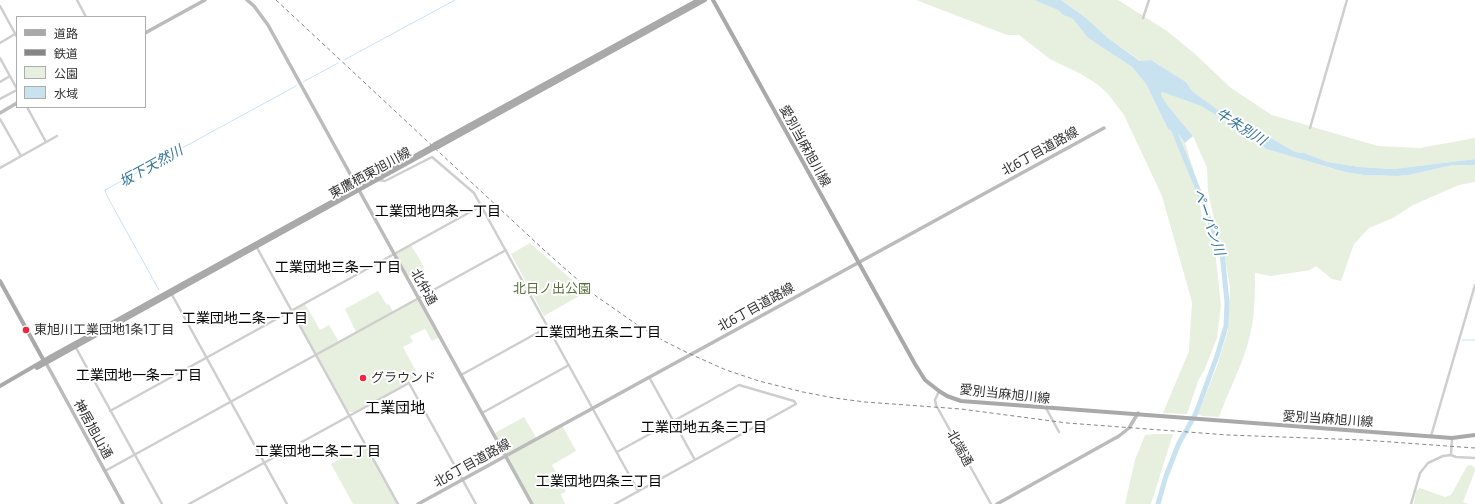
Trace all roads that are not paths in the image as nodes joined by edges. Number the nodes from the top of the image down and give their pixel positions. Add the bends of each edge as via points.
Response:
1 (77, 0) edge
2 (205, 0) edge
3 (247, 0) edge
4 (698, 0) edge
5 (705, 0) edge
6 (713, 0) edge
7 (1149, 0) edge
8 (1347, 0) edge
9 (0, 6) edge
10 (85, 16) edge
11 (1144, 18) dead end
12 (146, 32) edge
13 (16, 36) edge
14 (0, 42) edge
15 (0, 58) edge
16 (10, 76) junction
17 (0, 82) edge
18 (16, 88) edge
19 (16, 91) edge
20 (0, 99) edge
21 (16, 104) edge
22 (28, 108) edge
23 (0, 113) edge
24 (0, 119) edge
25 (1104, 128) dead end
26 (1310, 128) dead end
27 (57, 136) dead end
28 (46, 142) junction
29 (437, 146) junction
30 (432, 148) junction
31 (21, 156) junction
32 (0, 168) edge
33 (379, 180) junction
34 (358, 189) junction
35 (481, 206) junction
36 (256, 245) junction
37 (506, 250) junction
38 (394, 254) junction
39 (858, 263) junction
40 (0, 281) edge
41 (1475, 286) edge
42 (170, 292) junction
43 (418, 298) junction
44 (292, 311) junction
45 (548, 327) junction
46 (74, 346) junction
47 (316, 354) junction
48 (206, 358) junction
49 (45, 362) junction
50 (569, 365) junction
51 (461, 376) junction
52 (649, 378) junction
53 (0, 386) edge
54 (939, 391) junction
55 (231, 401) junction
56 (593, 408) junction
57 (1046, 408) junction
58 (110, 411) junction
59 (482, 413) junction
60 (1138, 413) junction
61 (350, 416) junction
62 (673, 421) junction
63 (1059, 432) dead end
64 (1475, 435) edge
65 (1431, 436) junction
66 (1452, 438) junction
67 (617, 452) junction
68 (134, 454) junction
69 (1451, 455) junction
70 (506, 456) junction
71 (1475, 458) edge
72 (695, 460) junction
73 (264, 463) junction
74 (105, 471) junction
75 (463, 480) junction
76 (638, 491) junction
77 (123, 504) edge
78 (162, 504) edge
79 (189, 504) edge
80 (287, 504) edge
81 (398, 504) edge
82 (418, 504) edge
83 (476, 504) edge
84 (532, 504) edge
85 (615, 504) edge
86 (991, 504) edge
87 (997, 504) edge
88 (1411, 504) edge

1 - 10 street
2 - 12 street
3 - 34 street, 北仲通 via 268,25
4 - 29 main road, 東鷹栖東旭川線
5 - 29 main road, 東鷹栖東旭川線
6 - 39 main road, 愛別当麻旭川線
7 - 11 street
8 - 26 street
9 - 13 street
13 - 14 street
15 - 16 street
16 - 17 street
16 - 18 street
19 - 20 street
21 - 23 street
22 - 28 street
24 - 31 street
25 - 39 street, 北6丁目道路線
27 - 28 street
28 - 31 street
29 - 30 main road, 東鷹栖東旭川線, bridge
30 - 33 main road, 東鷹栖東旭川線
30 - 34 main road, 東鷹栖東旭川線
31 - 32 street
33 - 34 main road, 東鷹栖東旭川線
33 - 35 street via 385,181 432,157 474,193
34 - 36 main road, 東鷹栖東旭川線
34 - 38 street, 北仲通
35 - 37 street
35 - 38 street
36 - 42 main road, 東鷹栖東旭川線
36 - 44 street
37 - 43 street
37 - 45 street
38 - 43 street, 北仲通
38 - 44 street
39 - 52 street, 北6丁目道路線
39 - 54 main road, 愛別当麻旭川線 via 925,380
40 - 49 main road
41 - 65 street
42 - 46 main road, 東鷹栖東旭川線
42 - 48 street
43 - 47 street
43 - 51 street, 北仲通
44 - 47 street
44 - 48 street
45 - 50 street
45 - 51 street
46 - 49 main road, 東鷹栖東旭川線
46 - 58 street
47 - 55 street
47 - 61 street
48 - 55 street
48 - 58 street
49 - 53 main road, 東鷹栖東旭川線
49 - 74 street, 神居旭山通
50 - 56 street
50 - 59 street
51 - 59 street, 北仲通
52 - 56 street, 北6丁目道路線
52 - 62 street
54 - 57 main road, 愛別当麻旭川線 via 961,401
54 - 86 street, 北端通 via 936,404
55 - 68 street
55 - 73 street
56 - 67 street
56 - 70 street, 北6丁目道路線
57 - 60 main road, 愛別当麻旭川線
57 - 63 street
58 - 68 street
59 - 70 street, 北仲通
60 - 65 main road, 愛別当麻旭川線
60 - 87 street via 1119,436
61 - 73 street
61 - 75 street via 409,383
61 - 81 street
62 - 67 street
62 - 72 street
62 - 72 street via 739,385 794,401 796,404
64 - 66 main road, 愛別当麻旭川線
65 - 66 main road, 愛別当麻旭川線
66 - 69 street
67 - 76 street
68 - 74 street
68 - 78 street
69 - 71 street
69 - 88 street via 1424,465
70 - 75 street, 北6丁目道路線
70 - 84 street, 北仲通
72 - 76 street
73 - 79 street
73 - 80 street
74 - 77 street, 神居旭山通
75 - 82 street, 北6丁目道路線
75 - 83 street
76 - 85 street

